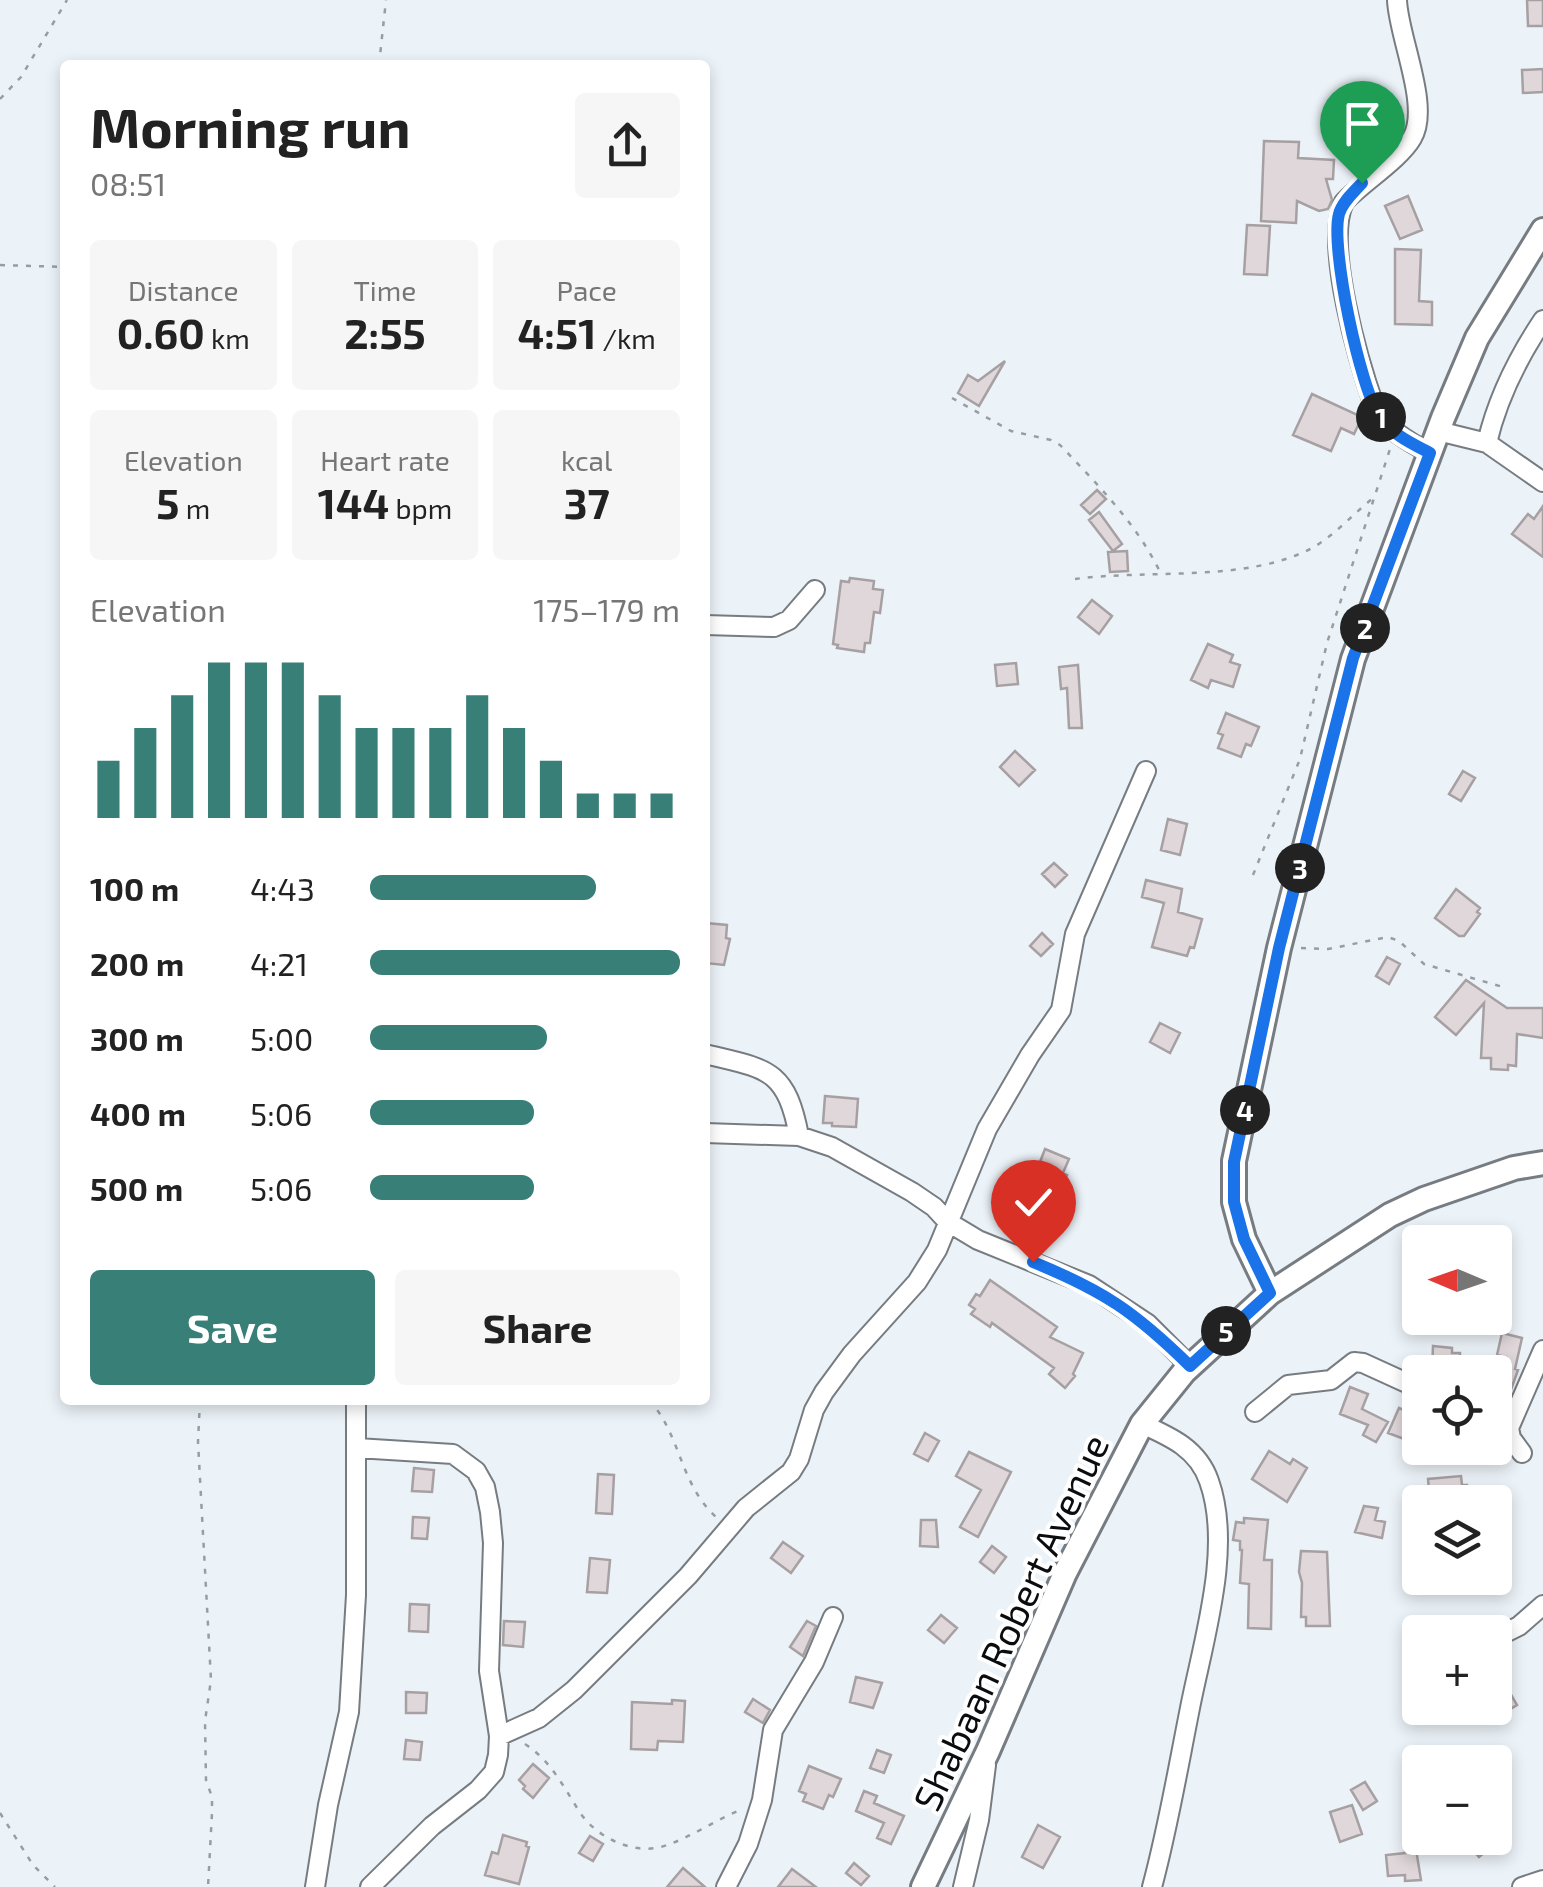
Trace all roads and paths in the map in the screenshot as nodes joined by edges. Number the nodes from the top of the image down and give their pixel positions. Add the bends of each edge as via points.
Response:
1 (68, 0) edge
2 (386, 0) edge
3 (1397, 0) edge
4 (380, 60) edge
5 (0, 99) edge
6 (1543, 230) edge
7 (0, 265) edge
8 (60, 267) edge
9 (1543, 320) edge
10 (952, 398) dead end
11 (1396, 433) junction
12 (1434, 442) junction
13 (1488, 443) junction
14 (1543, 482) edge
15 (1374, 498) junction
16 (1162, 575) junction
17 (1075, 580) dead end
18 (815, 590) dead end
19 (710, 625) edge
20 (1146, 771) dead end
21 (1254, 875) dead end
22 (1279, 948) junction
23 (1504, 987) dead end
24 (710, 1055) edge
25 (710, 1134) edge
26 (799, 1136) junction
27 (1543, 1163) edge
28 (948, 1222) junction
29 (1270, 1293) junction
30 (1543, 1350) edge
31 (1190, 1366) junction
32 (1402, 1380) edge
33 (1512, 1404) edge
34 (200, 1405) edge
35 (356, 1405) edge
36 (654, 1405) edge
37 (1255, 1412) dead end
38 (1142, 1424) junction
39 (1512, 1439) edge
40 (357, 1448) junction
41 (1522, 1452) dead end
42 (730, 1525) junction
43 (1543, 1605) edge
44 (833, 1617) dead end
45 (1512, 1630) edge
46 (503, 1734) junction
47 (988, 1751) junction
48 (762, 1800) junction
49 (0, 1813) edge
50 (1543, 1880) edge
51 (54, 1887) edge
52 (208, 1887) edge
53 (315, 1887) edge
54 (370, 1887) edge
55 (726, 1887) edge
56 (923, 1887) edge
57 (964, 1887) edge
58 (1152, 1887) edge
59 (1522, 1887) edge

1 - 5 path
2 - 4 path
3 - 11 street via 1418,118 1414,136 1338,214 1356,345 1375,408
6 - 12 main road via 1477,338
7 - 8 path
9 - 13 street via 1505,391
10 - 16 path via 1011,431 1060,445 1130,524
11 - 12 street
11 - 15 path
12 - 13 street
12 - 22 main road via 1353,658
13 - 14 street
15 - 16 path via 1289,558
15 - 21 path via 1326,643 1300,759
16 - 17 path
18 - 19 street via 774,628
20 - 28 street via 1075,934 1061,1010 987,1128
22 - 23 path via 1388,937 1424,964
22 - 29 main road via 1234,1162 1234,1202 1244,1239
24 - 26 street via 774,1076 794,1109
25 - 26 street
26 - 28 street via 890,1179
27 - 29 main road, Shabaan Robert Avenue via 1390,1215
28 - 31 street via 1089,1285 1148,1324
28 - 42 street via 918,1282 824,1392 791,1472
29 - 31 main road, Shabaan Robert Avenue
30 - 33 street
31 - 38 main road, Shabaan Robert Avenue
32 - 37 street via 1354,1362 1331,1380 1288,1385
34 - 52 path via 212,1680 205,1722 212,1797
35 - 40 street
36 - 42 path via 693,1492
38 - 47 main road, Shabaan Robert Avenue via 1065,1573
38 - 58 street via 1176,1438 1197,1458 1210,1482 1216,1522 1215,1584
39 - 41 street
40 - 46 street via 453,1454 485,1487 493,1543 489,1671
40 - 53 street via 349,1712
42 - 46 street via 598,1667 551,1710
43 - 45 street
44 - 48 street via 773,1730
46 - 48 path via 539,1753 593,1828 629,1846 668,1845
46 - 54 street via 494,1772
47 - 56 main road, Shabaan Robert Avenue
47 - 57 street
48 - 55 street
49 - 51 path
50 - 59 street

